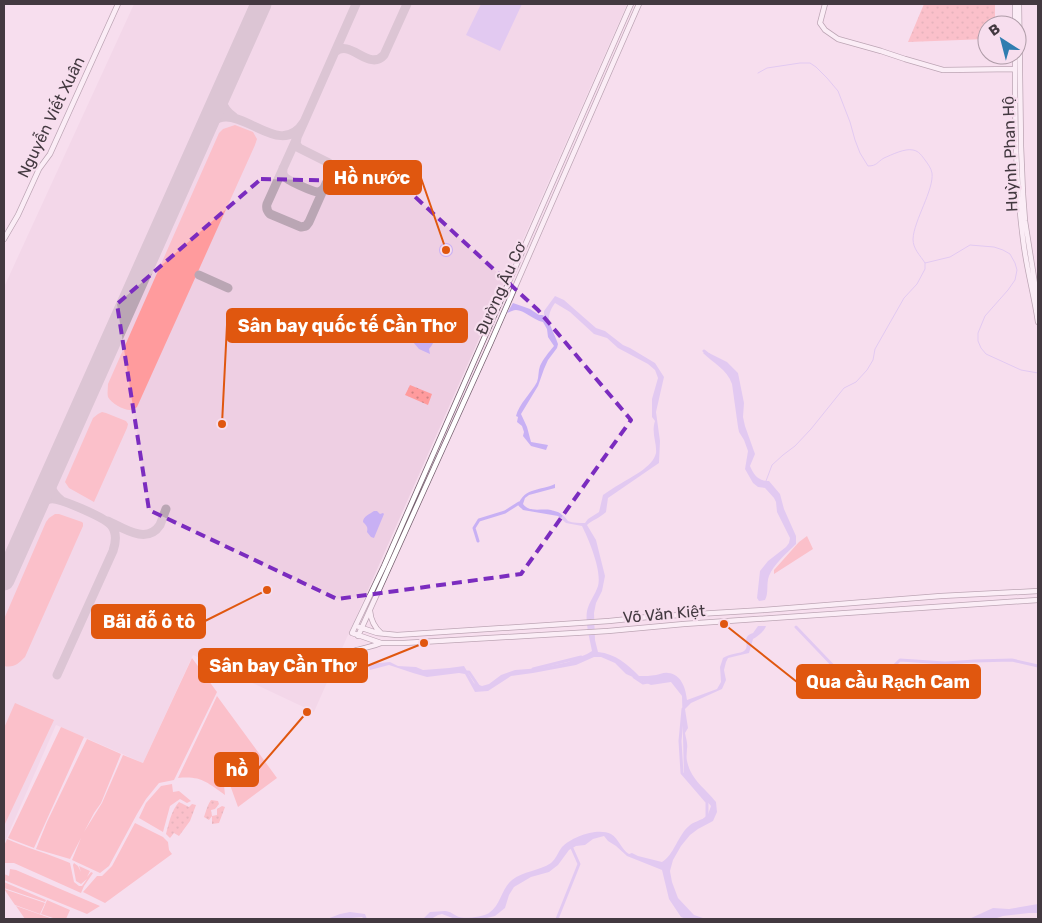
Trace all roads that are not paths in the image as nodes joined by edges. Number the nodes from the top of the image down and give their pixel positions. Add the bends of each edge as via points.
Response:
1 (118, 4) edge
2 (631, 4) edge
3 (639, 4) edge
4 (825, 4) edge
5 (1015, 65) edge
6 (1018, 65) edge
7 (1015, 69) junction
8 (4, 239) edge
9 (520, 256) junction
10 (527, 259) junction
11 (1038, 303) edge
12 (1038, 322) edge
13 (386, 567) junction
14 (1038, 591) edge
15 (1038, 600) edge
16 (838, 605) junction
17 (370, 610) junction
18 (838, 614) junction
19 (355, 626) junction
20 (362, 628) junction
21 (488, 628) junction
22 (352, 633) joint
23 (384, 634) junction
24 (358, 636) junction
25 (489, 638) junction
26 (381, 643) junction
27 (340, 661) dead end

1 - 8 street, Nguyễn Viết Xuân via 50,154 39,169
2 - 9 street, Đường Âu Cơ
3 - 10 street, Đường Âu Cơ
4 - 7 street via 820,23 824,30 838,39 943,70
5 - 7 street, Huỳnh Phan Hộ
6 - 11 street, Huỳnh Phan Hộ via 1024,211
7 - 12 street, Huỳnh Phan Hộ via 1021,221
9 - 10 street
9 - 13 street, Đường Âu Cơ
10 - 13 street, Đường Âu Cơ
13 - 17 street, Đường Âu Cơ
13 - 19 street, Đường Âu Cơ
14 - 16 street, Võ Văn Kiệt
15 - 18 street, Võ Văn Kiệt
16 - 18 street
16 - 21 street, Võ Văn Kiệt
17 - 20 street, Đường Âu Cơ
17 - 23 street via 373,625
18 - 25 street, Võ Văn Kiệt
19 - 20 street, Võ Văn Kiệt
19 - 22 street, Đường Âu Cơ
20 - 23 street, Võ Văn Kiệt
20 - 24 street, Đường Âu Cơ
21 - 23 street, Võ Văn Kiệt
21 - 25 street
22 - 24 street, Võ Văn Kiệt
24 - 26 street, Võ Văn Kiệt
25 - 26 street, Võ Văn Kiệt
26 - 27 street via 358,649

